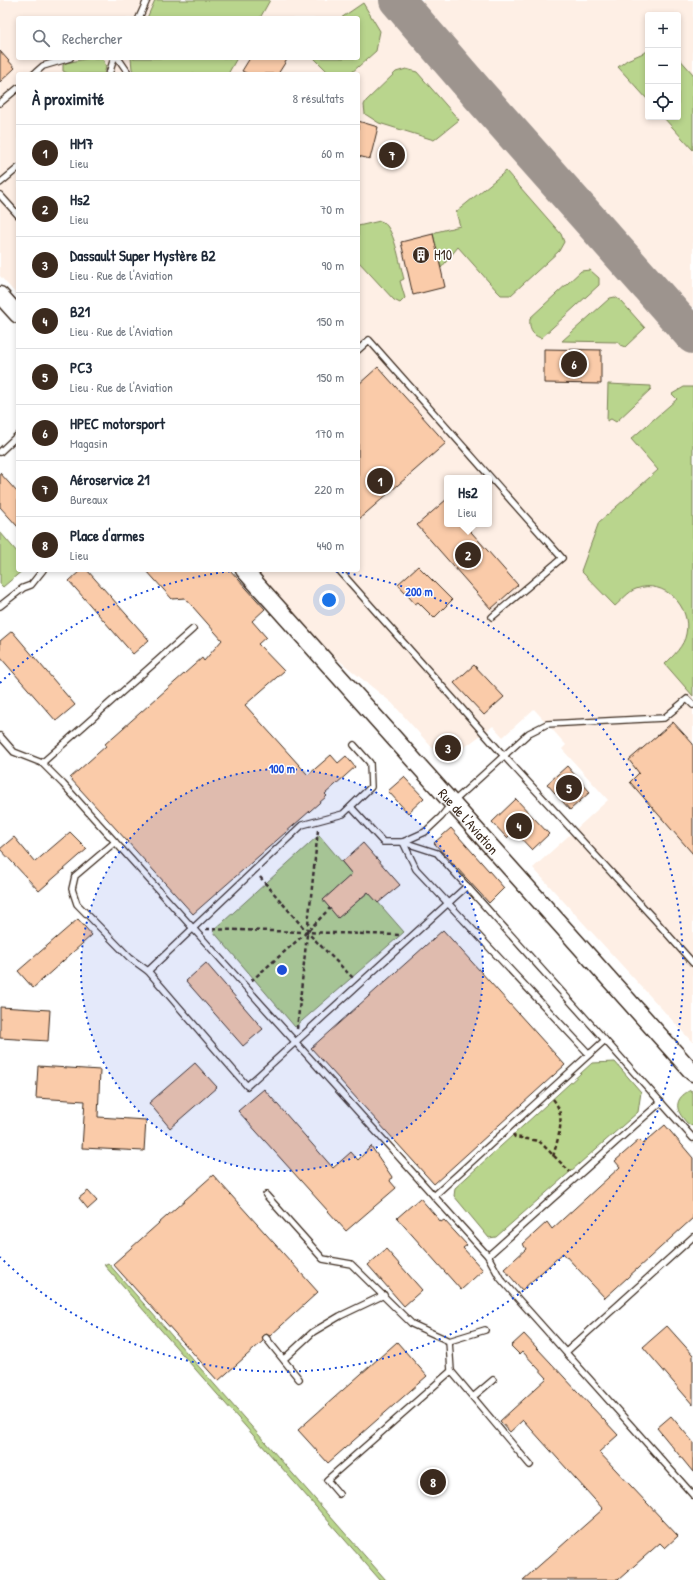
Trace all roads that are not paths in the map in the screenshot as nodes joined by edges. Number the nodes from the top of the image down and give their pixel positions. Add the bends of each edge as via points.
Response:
1 (147, 0) edge
2 (140, 16) edge
3 (63, 60) edge
4 (113, 60) edge
5 (119, 60) edge
6 (36, 72) edge
7 (110, 72) edge
8 (128, 72) edge
9 (16, 90) edge
10 (0, 104) edge
11 (16, 170) edge
12 (0, 183) edge
13 (0, 195) edge
14 (16, 213) edge
15 (0, 295) edge
16 (16, 314) edge
17 (360, 348) edge
18 (16, 437) edge
19 (0, 452) edge
20 (489, 475) edge
21 (492, 479) edge
22 (42, 572) edge
23 (246, 572) edge
24 (341, 572) edge
25 (0, 606) edge
26 (492, 617) dead end
27 (193, 629) dead end
28 (693, 705) edge
29 (0, 736) edge
30 (354, 745) dead end
31 (504, 756) junction
32 (42, 763) junction
33 (452, 803) junction
34 (351, 807) junction
35 (115, 842) junction
36 (403, 842) junction
37 (467, 886) junction
38 (449, 902) junction
39 (193, 929) junction
40 (693, 963) edge
41 (148, 971) junction
42 (605, 1040) junction
43 (295, 1042) junction
44 (589, 1054) junction
45 (693, 1073) edge
46 (661, 1102) junction
47 (693, 1138) edge
48 (266, 1196) dead end
49 (434, 1196) junction
50 (693, 1237) edge
51 (488, 1256) junction
52 (384, 1295) junction
53 (484, 1330) dead end
54 (266, 1338) dead end
55 (449, 1341) junction
56 (566, 1352) junction
57 (284, 1358) junction
58 (451, 1371) junction
59 (300, 1379) dead end
60 (493, 1380) dead end
61 (473, 1397) junction
62 (530, 1465) dead end
63 (339, 1494) dead end
64 (693, 1495) edge

1 - 2 lane
3 - 6 lane via 43,66
4 - 7 lane
5 - 8 lane
9 - 10 lane
11 - 12 lane
13 - 14 lane
15 - 16 street
17 - 20 lane via 369,340
18 - 19 lane
21 - 26 lane via 562,558
22 - 25 lane via 32,585 23,588
23 - 33 street, Rue de l'Aviation
24 - 31 lane
27 - 32 lane
28 - 31 lane via 687,699 664,718 547,724 529,733
29 - 32 lane via 14,752
30 - 34 lane via 370,763 371,787
31 - 33 lane
31 - 40 lane
32 - 35 lane
33 - 36 lane via 425,832
33 - 45 street, Rue de l'Aviation
34 - 36 lane via 383,842
34 - 39 lane via 342,814 302,825
35 - 39 lane
35 - 41 lane via 76,876 72,889 77,904 130,958
36 - 37 lane via 437,853
36 - 38 lane via 416,869
37 - 38 lane
37 - 42 lane
38 - 43 lane
38 - 44 lane
39 - 41 lane
39 - 43 lane
41 - 43 lane via 247,1086
42 - 44 lane
42 - 46 lane
43 - 49 lane
44 - 49 lane
46 - 47 lane
46 - 51 lane
48 - 52 lane via 323,1258 351,1264
49 - 51 lane
50 - 56 lane
51 - 56 lane via 500,1278
52 - 55 lane via 412,1324
52 - 57 lane via 346,1312 314,1332
53 - 55 lane
54 - 57 lane
55 - 58 lane
56 - 64 lane
57 - 59 lane
58 - 61 lane
58 - 63 lane via 328,1480
60 - 61 lane
61 - 62 lane

